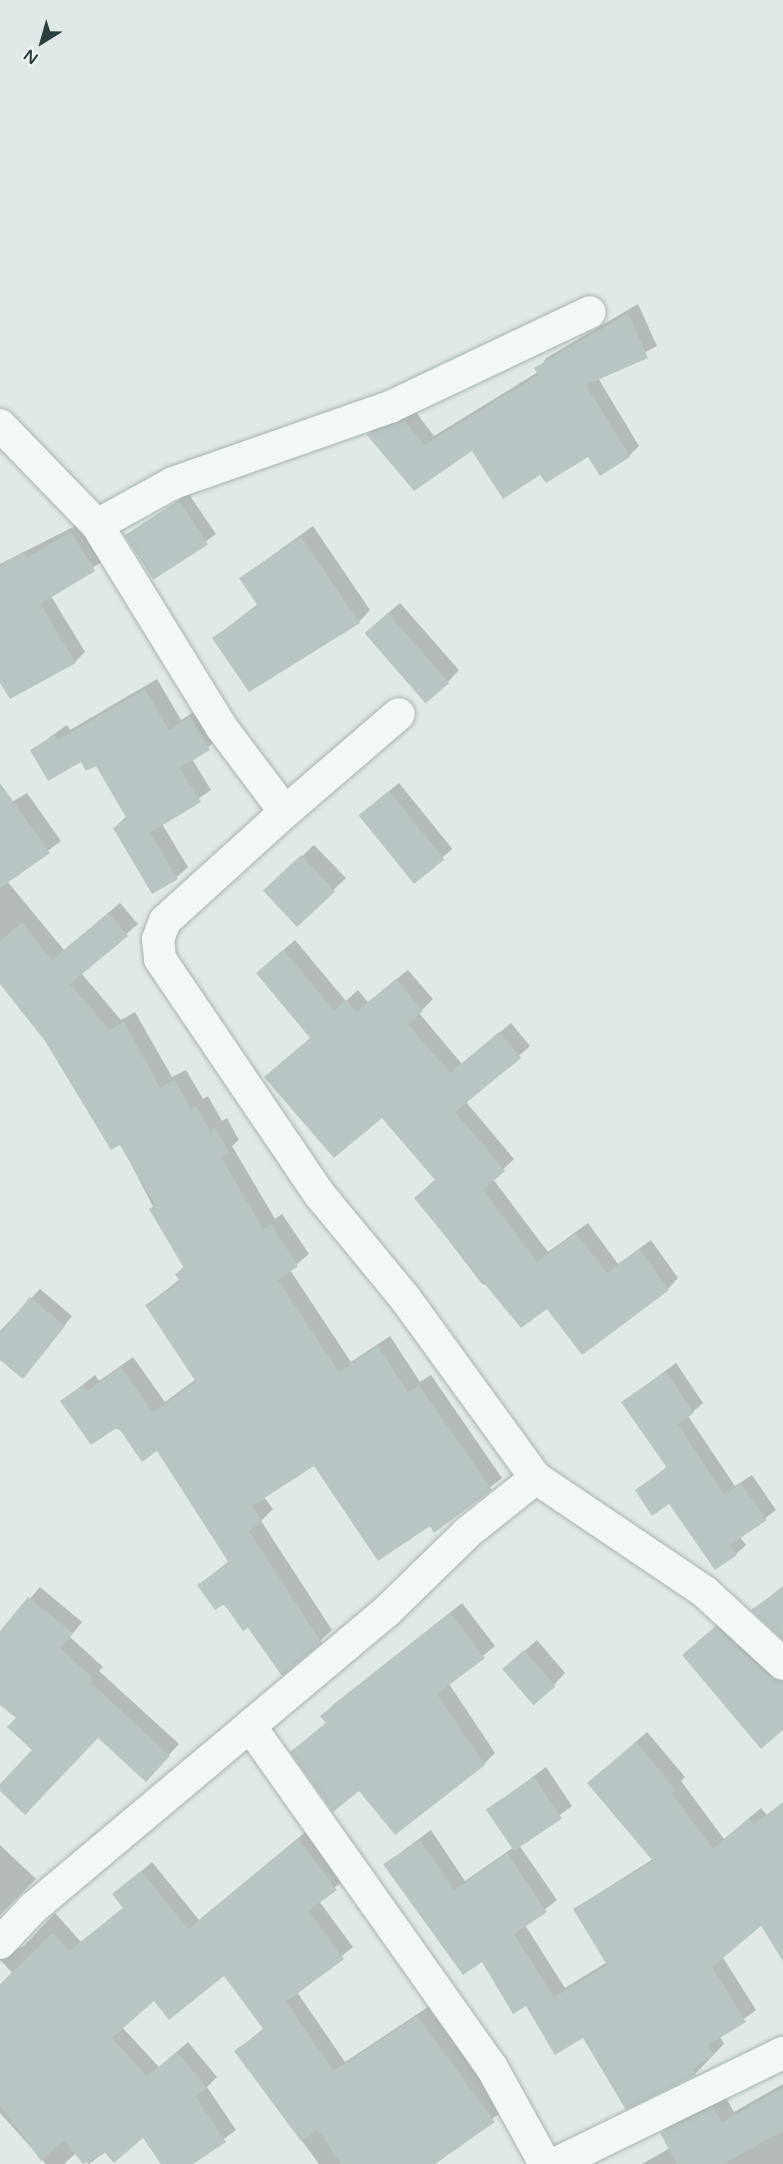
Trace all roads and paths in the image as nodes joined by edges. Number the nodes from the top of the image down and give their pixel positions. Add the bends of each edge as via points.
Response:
1 (590, 312) dead end
2 (0, 425) edge
3 (97, 525) junction
4 (399, 714) dead end
5 (285, 812) junction
6 (536, 1478) junction
7 (783, 1664) edge
8 (250, 1726) junction
9 (0, 1943) edge
10 (783, 2053) edge
11 (545, 2164) edge
12 (555, 2164) edge

1 - 3 street via 390,407 173,483
2 - 3 street
3 - 5 street via 228,737
4 - 5 street
5 - 6 street via 165,921 158,939 160,958 320,1195 405,1298
6 - 7 street via 705,1592
6 - 8 street
8 - 9 street via 33,1908
8 - 11 street via 491,2066
10 - 12 street

